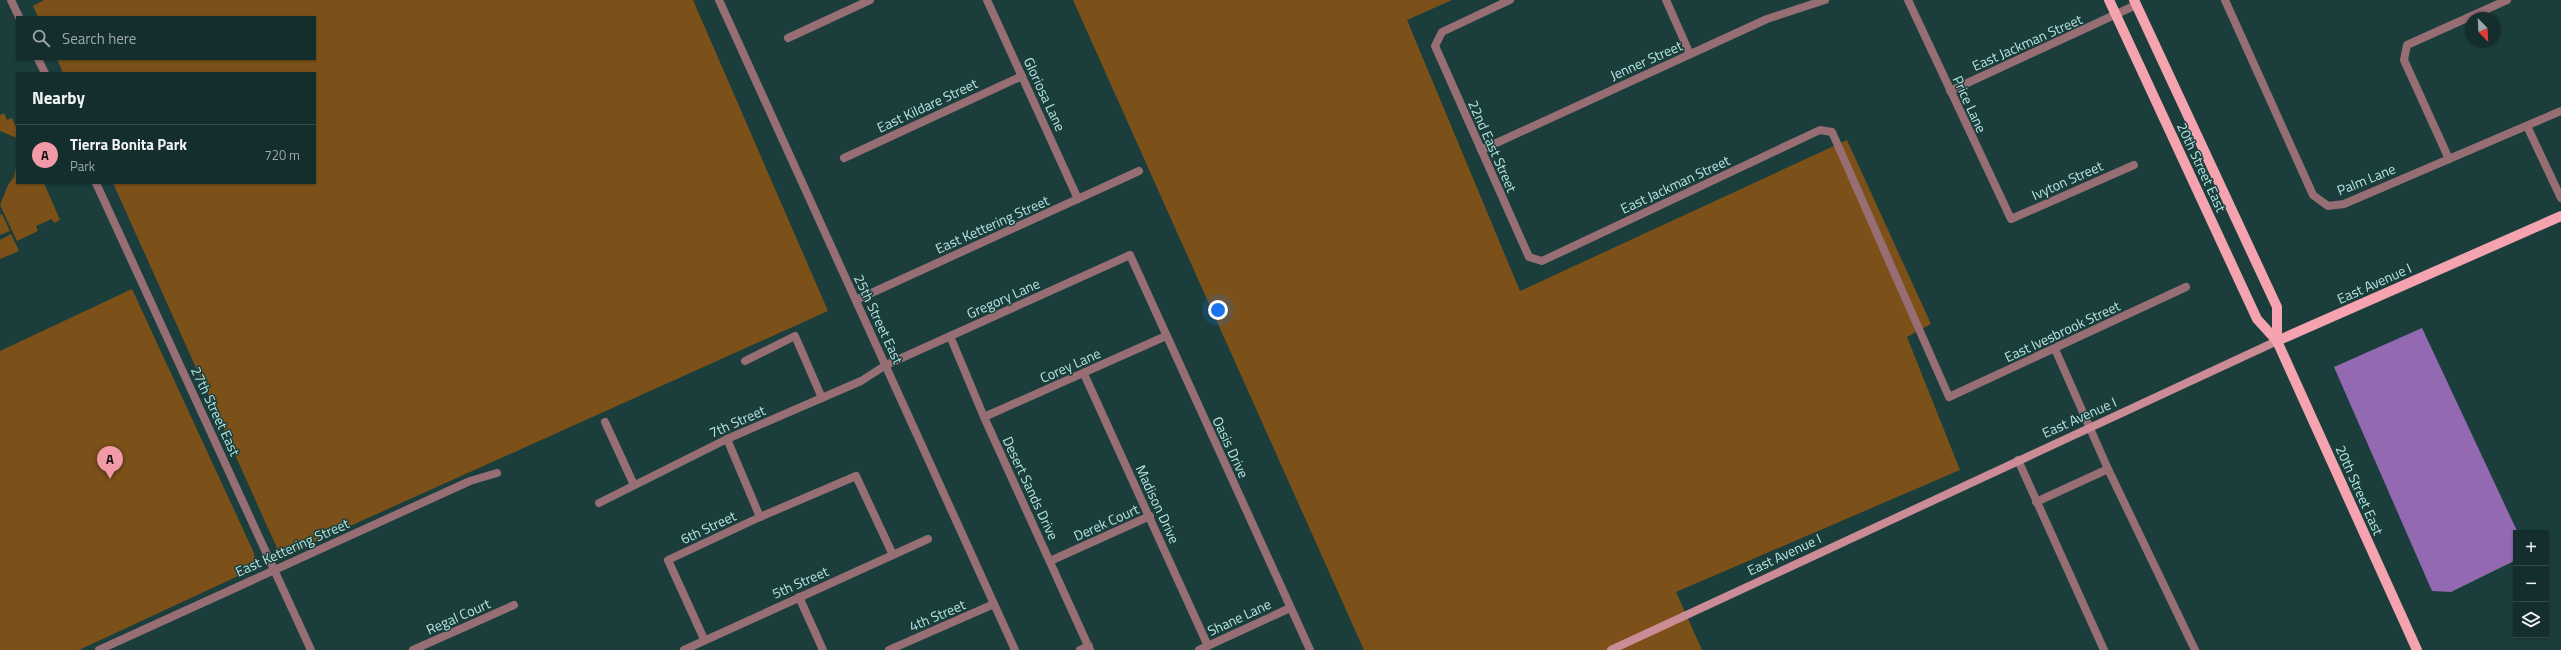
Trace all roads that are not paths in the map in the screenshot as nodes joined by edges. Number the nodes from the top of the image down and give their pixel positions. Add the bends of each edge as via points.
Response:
1 (11, 0) edge
2 (719, 0) edge
3 (870, 0) edge
4 (987, 0) edge
5 (1510, 0) edge
6 (1666, 0) edge
7 (1825, 0) edge
8 (1908, 0) edge
9 (2109, 0) edge
10 (2225, 0) edge
11 (2507, 0) edge
12 (2135, 2) edge
13 (2116, 15) junction
14 (19, 16) edge
15 (788, 38) dead end
16 (1690, 54) junction
17 (38, 60) edge
18 (44, 72) edge
19 (1022, 76) junction
20 (1950, 91) junction
21 (2561, 111) edge
22 (2527, 126) junction
23 (1480, 150) junction
24 (844, 158) dead end
25 (2449, 159) junction
26 (2134, 165) dead end
27 (1138, 171) dead end
28 (96, 184) edge
29 (2561, 198) edge
30 (1078, 199) junction
31 (2561, 216) edge
32 (2011, 219) joint
33 (1130, 255) joint
34 (1529, 257) joint
35 (2186, 287) dead end
36 (856, 300) junction
37 (950, 336) junction
38 (1166, 336) junction
39 (2277, 341) junction
40 (2055, 349) junction
41 (745, 361) dead end
42 (886, 365) junction
43 (1084, 374) junction
44 (1949, 397) joint
45 (822, 398) junction
46 (984, 417) junction
47 (605, 422) dead end
48 (2090, 428) junction
49 (728, 439) junction
50 (2018, 460) junction
51 (2108, 468) junction
52 (498, 473) dead end
53 (634, 485) junction
54 (2036, 502) junction
55 (599, 503) dead end
56 (1150, 516) junction
57 (760, 517) junction
58 (928, 539) dead end
59 (893, 555) junction
60 (1050, 561) junction
61 (275, 569) junction
62 (799, 597) junction
63 (994, 604) junction
64 (514, 605) dead end
65 (1290, 608) junction
66 (704, 639) junction
67 (1208, 646) junction
68 (1090, 648) edge
69 (99, 650) edge
70 (311, 650) edge
71 (413, 650) edge
72 (684, 650) edge
73 (824, 650) edge
74 (889, 650) edge
75 (1015, 650) edge
76 (1080, 650) edge
77 (1199, 650) edge
78 (1310, 650) edge
79 (1610, 650) edge
80 (2104, 650) edge
81 (2195, 650) edge
82 (2417, 650) edge

1 - 14 street
2 - 36 street, 25th Street East
3 - 15 street
4 - 19 street, Gloriosa Lane
5 - 23 street, 22nd East Street via 1442,32 1435,46
6 - 16 street
7 - 16 street, Jenner Street via 1767,19
8 - 20 street, Price Lane
9 - 13 main road, 20th Street East
10 - 25 street, Palm Lane via 2313,195 2328,206 2344,204
11 - 25 street via 2407,45 2404,60
12 - 13 street, East Jackman Street
12 - 39 main road, 20th Street East via 2277,307
13 - 20 street, East Jackman Street
13 - 39 main road, 20th Street East via 2257,319
16 - 23 street, Jenner Street
17 - 18 street
19 - 24 street, East Kildare Street
19 - 30 street, Gloriosa Lane
20 - 32 street, Price Lane
21 - 22 street, Palm Lane
22 - 25 street, Palm Lane
22 - 29 street
23 - 34 street, 22nd East Street
26 - 32 street, Ivyton Street
27 - 30 street, East Kettering Street
28 - 61 street, 27th Street East
30 - 36 street, East Kettering Street
31 - 39 main road, East Avenue I
33 - 37 street, Gregory Lane
33 - 38 street, Oasis Drive
34 - 44 street, East Jackman Street via 1542,261 1820,130 1832,132
35 - 40 street, East Ivesbrook Street
36 - 42 street, 25th Street East
37 - 42 street, Gregory Lane
37 - 46 street, Desert Sands Drive
38 - 43 street, Corey Lane
38 - 65 street, Oasis Drive
39 - 48 main road, East Avenue I
39 - 82 main road, 20th Street East
40 - 44 street, East Ivesbrook Street
40 - 48 street
41 - 45 street via 795,336
42 - 45 street, 7th Street via 861,381
42 - 63 street, 25th Street East
43 - 46 street, Corey Lane
43 - 56 street, Madison Drive
45 - 49 street, 7th Street
46 - 60 street, Desert Sands Drive
47 - 53 street
48 - 50 main road, East Avenue I
48 - 51 street
49 - 53 street, 7th Street
49 - 57 street
50 - 54 street
50 - 79 main road, East Avenue I
51 - 54 street
51 - 81 street
52 - 61 street, East Kettering Street via 470,481
53 - 55 street, 7th Street
54 - 80 street
56 - 60 street, Derek Court
56 - 67 street, Madison Drive
57 - 59 street, 6th Street via 856,476
57 - 66 street, 6th Street via 668,560
58 - 59 street, 5th Street
59 - 62 street, 5th Street
60 - 68 street, Desert Sands Drive
61 - 69 street, East Kettering Street
61 - 70 street, 27th Street East
62 - 66 street, 5th Street
62 - 73 street
63 - 74 street, 4th Street
63 - 75 street, 25th Street East
64 - 71 street, Regal Court
65 - 67 street, Shane Lane
65 - 78 street, Oasis Drive
66 - 72 street, 5th Street
67 - 77 street, Shane Lane
68 - 76 street

